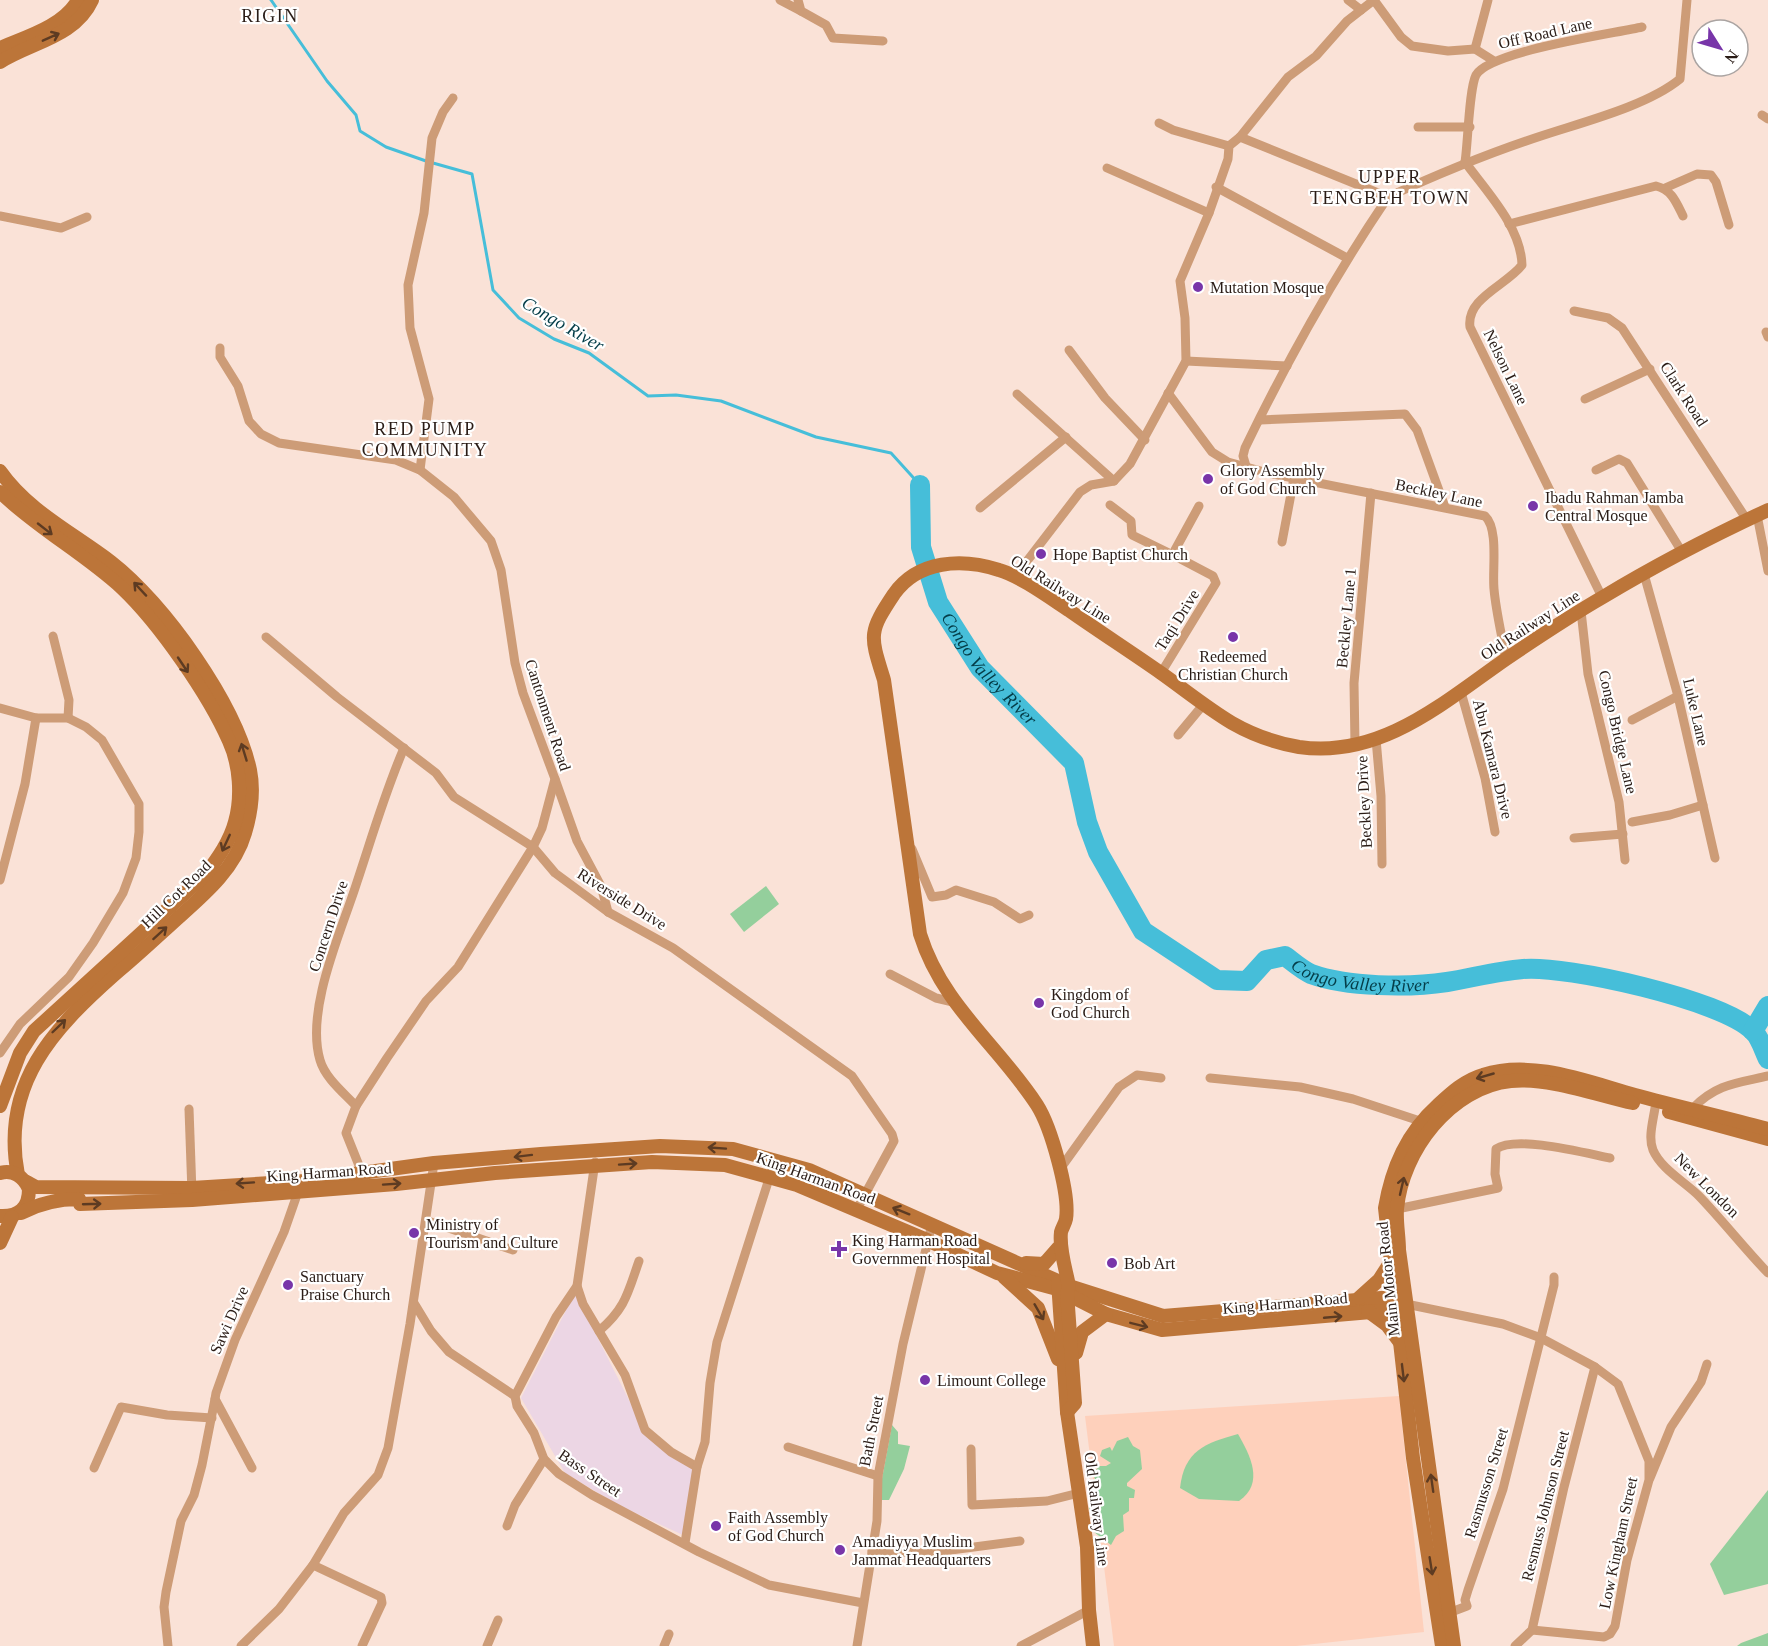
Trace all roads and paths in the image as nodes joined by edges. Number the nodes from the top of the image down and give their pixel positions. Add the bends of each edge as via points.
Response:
1 (78, 0) edge
2 (92, 0) edge
3 (780, 0) edge
4 (798, 0) edge
5 (1347, 0) edge
6 (1374, 0) edge
7 (1488, 0) edge
8 (1685, 1) edge
9 (1361, 10) junction
10 (801, 11) junction
11 (1642, 27) dead end
12 (883, 41) dead end
13 (0, 48) edge
14 (1475, 50) junction
15 (1494, 61) junction
16 (0, 62) edge
17 (453, 98) dead end
18 (1159, 123) dead end
19 (1418, 127) dead end
20 (1470, 127) junction
21 (1240, 137) junction
22 (1229, 146) junction
23 (1465, 162) junction
24 (1107, 168) dead end
25 (1216, 187) junction
26 (1665, 188) junction
27 (1388, 197) junction
28 (1209, 213) junction
29 (0, 216) edge
30 (1683, 216) dead end
31 (87, 217) dead end
32 (1509, 224) junction
33 (1729, 225) dead end
34 (1347, 258) junction
35 (1574, 311) dead end
36 (220, 348) dead end
37 (1069, 350) dead end
38 (1186, 361) junction
39 (1287, 366) junction
40 (1650, 369) junction
41 (1168, 393) junction
42 (1017, 394) dead end
43 (1586, 399) dead end
44 (1260, 420) junction
45 (1066, 437) junction
46 (1145, 440) junction
47 (1246, 466) junction
48 (420, 470) junction
49 (1596, 470) dead end
50 (0, 471) edge
51 (1294, 478) junction
52 (1114, 481) junction
53 (0, 492) edge
54 (1371, 493) junction
55 (1110, 505) dead end
56 (1199, 506) dead end
57 (1445, 507) junction
58 (980, 508) dead end
59 (1758, 515) edge
60 (1282, 542) dead end
61 (1682, 552) junction
62 (1175, 556) junction
63 (1768, 571) edge
64 (1644, 574) junction
65 (1014, 578) junction
66 (1602, 597) junction
67 (1581, 611) junction
68 (52, 636) dead end
69 (266, 637) dead end
70 (1506, 659) junction
71 (1161, 673) junction
72 (1461, 692) junction
73 (1678, 696) junction
74 (1203, 705) junction
75 (0, 708) edge
76 (36, 718) junction
77 (68, 718) junction
78 (1632, 720) dead end
79 (1178, 735) dead end
80 (1376, 739) junction
81 (1355, 745) junction
82 (404, 748) junction
83 (555, 779) junction
84 (1703, 805) junction
85 (1632, 822) dead end
86 (1495, 832) dead end
87 (904, 834) junction
88 (1623, 834) junction
89 (1574, 838) dead end
90 (533, 848) junction
91 (1715, 858) dead end
92 (1625, 860) dead end
93 (1382, 864) dead end
94 (0, 880) edge
95 (608, 912) junction
96 (1029, 915) dead end
97 (890, 974) dead end
98 (953, 1002) junction
99 (0, 1053) edge
100 (1767, 1076) edge
101 (1161, 1078) dead end
102 (1210, 1078) dead end
103 (0, 1106) edge
104 (356, 1106) junction
105 (1655, 1108) junction
106 (1693, 1108) junction
107 (189, 1109) dead end
108 (1420, 1121) junction
109 (1725, 1122) junction
110 (1768, 1129) edge
111 (1768, 1139) edge
112 (597, 1150) junction
113 (1610, 1158) dead end
114 (776, 1160) junction
115 (435, 1163) junction
116 (594, 1166) junction
117 (1060, 1169) junction
118 (0, 1173) edge
119 (772, 1177) junction
120 (22, 1178) junction
121 (364, 1179) junction
122 (432, 1180) junction
123 (300, 1186) junction
124 (192, 1194) junction
125 (865, 1195) junction
126 (857, 1209) junction
127 (1397, 1209) junction
128 (11, 1215) edge
129 (428, 1221) junction
130 (932, 1224) junction
131 (927, 1240) junction
132 (0, 1243) edge
133 (1060, 1249) junction
134 (513, 1250) dead end
135 (1011, 1259) junction
136 (639, 1261) dead end
137 (1390, 1263) junction
138 (997, 1273) junction
139 (1768, 1273) edge
140 (1554, 1277) dead end
141 (577, 1286) junction
142 (1063, 1287) junction
143 (1359, 1298) junction
144 (1106, 1299) junction
145 (414, 1303) junction
146 (1401, 1303) junction
147 (1368, 1311) junction
148 (1208, 1312) junction
149 (1106, 1314) junction
150 (1209, 1327) junction
151 (599, 1330) junction
152 (1541, 1338) junction
153 (1400, 1342) junction
154 (1707, 1364) dead end
155 (1595, 1367) junction
156 (1063, 1374) junction
157 (1074, 1388) junction
158 (515, 1396) junction
159 (215, 1399) junction
160 (1067, 1412) junction
161 (212, 1418) junction
162 (788, 1448) dead end
163 (971, 1449) dead end
164 (1428, 1454) junction
165 (1413, 1458) junction
166 (544, 1459) junction
167 (697, 1467) junction
168 (94, 1468) dead end
169 (252, 1468) dead end
170 (878, 1476) junction
171 (1649, 1480) junction
172 (1079, 1493) junction
173 (507, 1526) dead end
174 (1020, 1541) dead end
175 (685, 1543) junction
176 (872, 1551) junction
177 (313, 1565) junction
178 (863, 1603) junction
179 (1089, 1610) junction
180 (1444, 1615) junction
181 (498, 1620) dead end
182 (1532, 1630) junction
183 (669, 1634) dead end
184 (168, 1646) edge
185 (241, 1646) edge
186 (362, 1646) edge
187 (487, 1646) edge
188 (664, 1646) edge
189 (857, 1646) edge
190 (1021, 1646) edge
191 (1093, 1646) edge
192 (1442, 1646) edge
193 (1453, 1646) edge
194 (1515, 1646) edge

1 - 13 main road via 49,26
16 -> 2 main road via 66,31
3 - 10 street
4 - 10 street
5 - 9 street
6 - 9 street
6 - 14 street via 1412,46
7 - 14 street
8 - 23 street via 1680,79 1668,89 1592,120
9 - 21 street via 1316,56 1288,77
10 - 12 street via 826,25 833,38
11 - 15 street, Off Road Lane
14 - 15 street
15 - 20 street, Off Road Lane via 1475,77
17 - 48 street via 432,138 424,213 408,285 410,328 429,399
18 - 22 street
19 - 20 street
20 - 23 street, Off Road Lane
21 - 22 street
21 - 27 street
22 - 25 street
23 - 27 street
23 - 32 street, Nelson Lane
24 - 28 street
25 - 28 street
25 - 34 street
26 - 30 street
26 - 32 street via 1645,188
26 - 33 street via 1697,174 1711,175
27 - 34 street
28 - 38 street via 1180,281
29 - 31 street via 61,228
32 - 66 street, Nelson Lane via 1522,252 1522,266 1477,303 1471,312 1470,327
34 - 39 street
35 - 40 street, Clark Road via 1597,314 1617,323
36 - 48 street, Cantonment Road via 220,357 238,386 249,421 269,439 396,460
37 - 46 street via 1105,398
38 - 39 street
38 - 41 street
39 - 44 street
40 - 43 street
40 - 59 street, Clark Road
41 - 46 street
41 - 47 street, Beckley Lane via 1212,452 1228,462
42 - 45 street
44 - 47 street via 1245,448
44 - 57 street via 1405,414 1417,430
45 - 52 street
45 - 58 street
46 - 52 street
47 - 51 street, Beckley Lane
48 - 83 street, Cantonment Road via 461,504 497,553 515,663 531,720
49 - 61 street via 1619,459 1627,463
120 -> 50 main road, Hill Cot Road via 13,1157 13,1112 30,1061 77,1008 214,885 241,842 252,798 250,771 230,715 175,630 127,576 31,505
51 - 54 street, Beckley Lane
51 - 60 street
52 - 65 street via 1091,485 1080,492
53 -> 103 main road, Hill Cot Road via 123,590 161,631 230,742 238,773 235,823 206,874 34,1031 20,1053
54 - 57 street, Beckley Lane
54 - 81 street, Beckley Lane 1 via 1354,683
55 - 62 street via 1131,521 1132,535
56 - 62 street
57 - 70 street, Beckley Lane via 1485,516 1490,521 1494,589
59 - 61 main road, Old Railway Line
59 - 63 street
61 - 64 main road, Old Railway Line
62 - 71 street, Taqi Drive via 1213,576 1216,583
64 - 66 main road, Old Railway Line
64 - 73 street, Luke Lane
65 - 71 main road, Old Railway Line
65 - 87 main road, Old Railway Line via 982,566 939,564 919,572 898,589 875,622 873,645 884,680
66 - 67 main road, Old Railway Line
67 - 70 main road, Old Railway Line
67 - 88 street, Congo Bridge Lane via 1588,674
68 - 77 street via 69,700
69 - 82 street, Riverside Drive
70 - 72 main road, Old Railway Line
71 - 74 main road, Old Railway Line
72 - 80 main road, Old Railway Line via 1427,715
72 - 86 street, Abu Kamara Drive via 1485,778
73 - 78 street
73 - 84 street, Luke Lane
74 - 79 street
74 - 81 main road, Old Railway Line via 1248,732 1271,740 1323,749
75 - 76 street
76 - 77 street
76 - 94 street via 25,784
77 - 99 street via 102,740 139,804 136,858 123,893 69,978 21,1024
80 - 81 main road, Old Railway Line
80 - 93 street, Beckley Drive
82 - 90 street, Riverside Drive via 436,773 454,797
82 - 104 street, Concern Drive via 387,787 329,968 319,1013 320,1061
83 - 90 street, Cantonment Road
83 - 95 street via 577,841 601,886
84 - 85 street
84 - 91 street, Luke Lane
87 - 96 street via 932,897 956,890 994,902 1020,919
87 - 98 main road, Old Railway Line via 920,934 929,962
88 - 89 street
88 - 92 street, Congo Bridge Lane
90 - 95 street, Riverside Drive via 555,873
90 - 104 street, Cantonment Road via 458,967 426,1001
95 - 125 street, Riverside Drive via 673,948 852,1076 894,1141
97 - 98 street via 936,998
98 - 117 main road, Old Railway Line via 1038,1106
100 - 106 street via 1719,1088
101 - 117 street via 1137,1075 1119,1087
102 - 108 street via 1300,1087
104 - 121 street, Cantonment Road via 346,1133
105 - 109 main road, Main Motor Road
127 -> 105 main road, Main Motor Road via 1405,1176 1421,1143 1449,1110 1486,1087 1511,1081 1543,1083
105 - 139 street, New London via 1653,1150
106 -> 108 main road, Main Motor Road via 1544,1071 1510,1070 1483,1075 1460,1086
106 - 109 main road, Main Motor Road
107 - 124 street
108 - 137 main road, Main Motor Road via 1390,1176 1384,1208
109 - 110 main road
109 - 111 main road, Main Motor Road
114 -> 112 main road, King Harman Road via 733,1149
112 -> 115 main road, King Harman Road
112 - 116 street
113 - 127 street via 1524,1144 1500,1147 1496,1149 1498,1188
114 - 119 street
114 - 125 main road, King Harman Road
115 - 121 main road, King Harman Road
115 - 122 street
116 -> 119 main road, King Harman Road via 652,1162 725,1165
116 - 122 main road, King Harman Road
116 - 141 street
117 - 133 main road, Old Railway Line via 1066,1219
118 - 120 main road, King Harman Road via 12,1172
119 - 126 main road, King Harman Road
119 - 167 street via 717,1342 705,1442
120 - 124 main road, King Harman Road via 36,1186
120 - 128 main road, Hill Cot Road via 29,1194
121 -> 122 main road, King Harman Road
121 - 123 main road, King Harman Road
122 - 129 street
123 - 124 main road, King Harman Road
123 - 159 street, Sawi Drive
128 -> 124 main road, King Harman Road via 57,1199 79,1198 80,1204
125 - 126 street, Riverside Drive
130 -> 125 main road, King Harman Road
126 - 131 main road, King Harman Road
127 - 146 main road, Main Motor Road
128 - 132 main road, Hill Cot Road
129 - 134 street
129 - 145 street
130 - 131 street, Bath Street
130 - 135 main road, King Harman Road
131 - 138 main road, King Harman Road
131 - 170 street, Bath Street
133 - 135 main road via 1044,1264
133 - 142 main road, Old Railway Line
133 - 144 main road via 1078,1279
135 - 142 main road, King Harman Road
136 - 151 street via 627,1301
137 - 143 main road via 1379,1280
137 - 146 main road, Main Motor Road
138 - 142 main road, King Harman Road
138 -> 156 main road via 1038,1308
140 - 152 street
141 - 151 street
141 - 158 street via 556,1317
142 - 144 main road, King Harman Road
142 - 149 main road, King Harman Road
142 - 156 main road, Old Railway Line
142 - 157 main road, Old Railway Line
143 - 146 main road, King Harman Road
143 - 148 main road, King Harman Road
144 - 148 main road, King Harman Road via 1163,1316
145 - 158 street via 449,1352
145 - 177 street via 388,1448 378,1475 344,1513
146 - 147 main road, King Harman Road
146 - 152 street, Low Kingham Street via 1503,1324
146 - 153 main road, Main Motor Road
146 - 164 main road, Main Motor Road
150 -> 147 main road, King Harman Road
147 - 153 main road via 1387,1325
148 - 150 main road
149 -> 150 main road, King Harman Road via 1162,1330
149 - 157 main road via 1087,1325 1079,1337
151 - 167 street via 625,1375 645,1430
152 - 155 street, Low Kingham Street
152 - 180 street, Rasmusson Street via 1503,1489 1465,1600 1467,1606
153 -> 165 main road, Main Motor Road
154 - 171 street via 1701,1382 1671,1427
155 - 171 street, Low Kingham Street via 1618,1384 1649,1461
155 - 182 street, Resmuss Johnson Street
156 - 160 main road, Old Railway Line
157 - 160 main road, Old Railway Line via 1075,1403
158 - 166 street, Bass Street
159 - 161 street, Sawi Drive
159 - 169 street
160 - 172 main road, Old Railway Line
161 - 168 street via 121,1407
161 - 184 street, Sawi Drive via 197,1485 181,1521 166,1592
162 - 170 street
163 - 172 street via 972,1505 1047,1501
164 - 165 main road
180 -> 164 main road, Main Motor Road
165 -> 180 main road, Main Motor Road
166 - 173 street via 515,1505
166 - 175 street, Bass Street via 592,1495
167 - 175 street
170 - 176 street, Bath Street
171 - 182 street, Low Kingham Street via 1610,1634 1604,1637
172 - 179 main road, Old Railway Line via 1087,1547
174 - 176 street via 928,1553
175 - 178 street, Bass Street via 769,1585
176 - 178 street, Bath Street
177 - 185 street via 279,1609
177 - 186 street via 381,1597
178 - 189 street, Bath Street
179 - 190 street
179 - 191 main road, Old Railway Line
180 - 192 main road, Main Motor Road
180 - 193 main road, Main Motor Road
181 - 187 street
182 - 194 street
183 - 188 street

